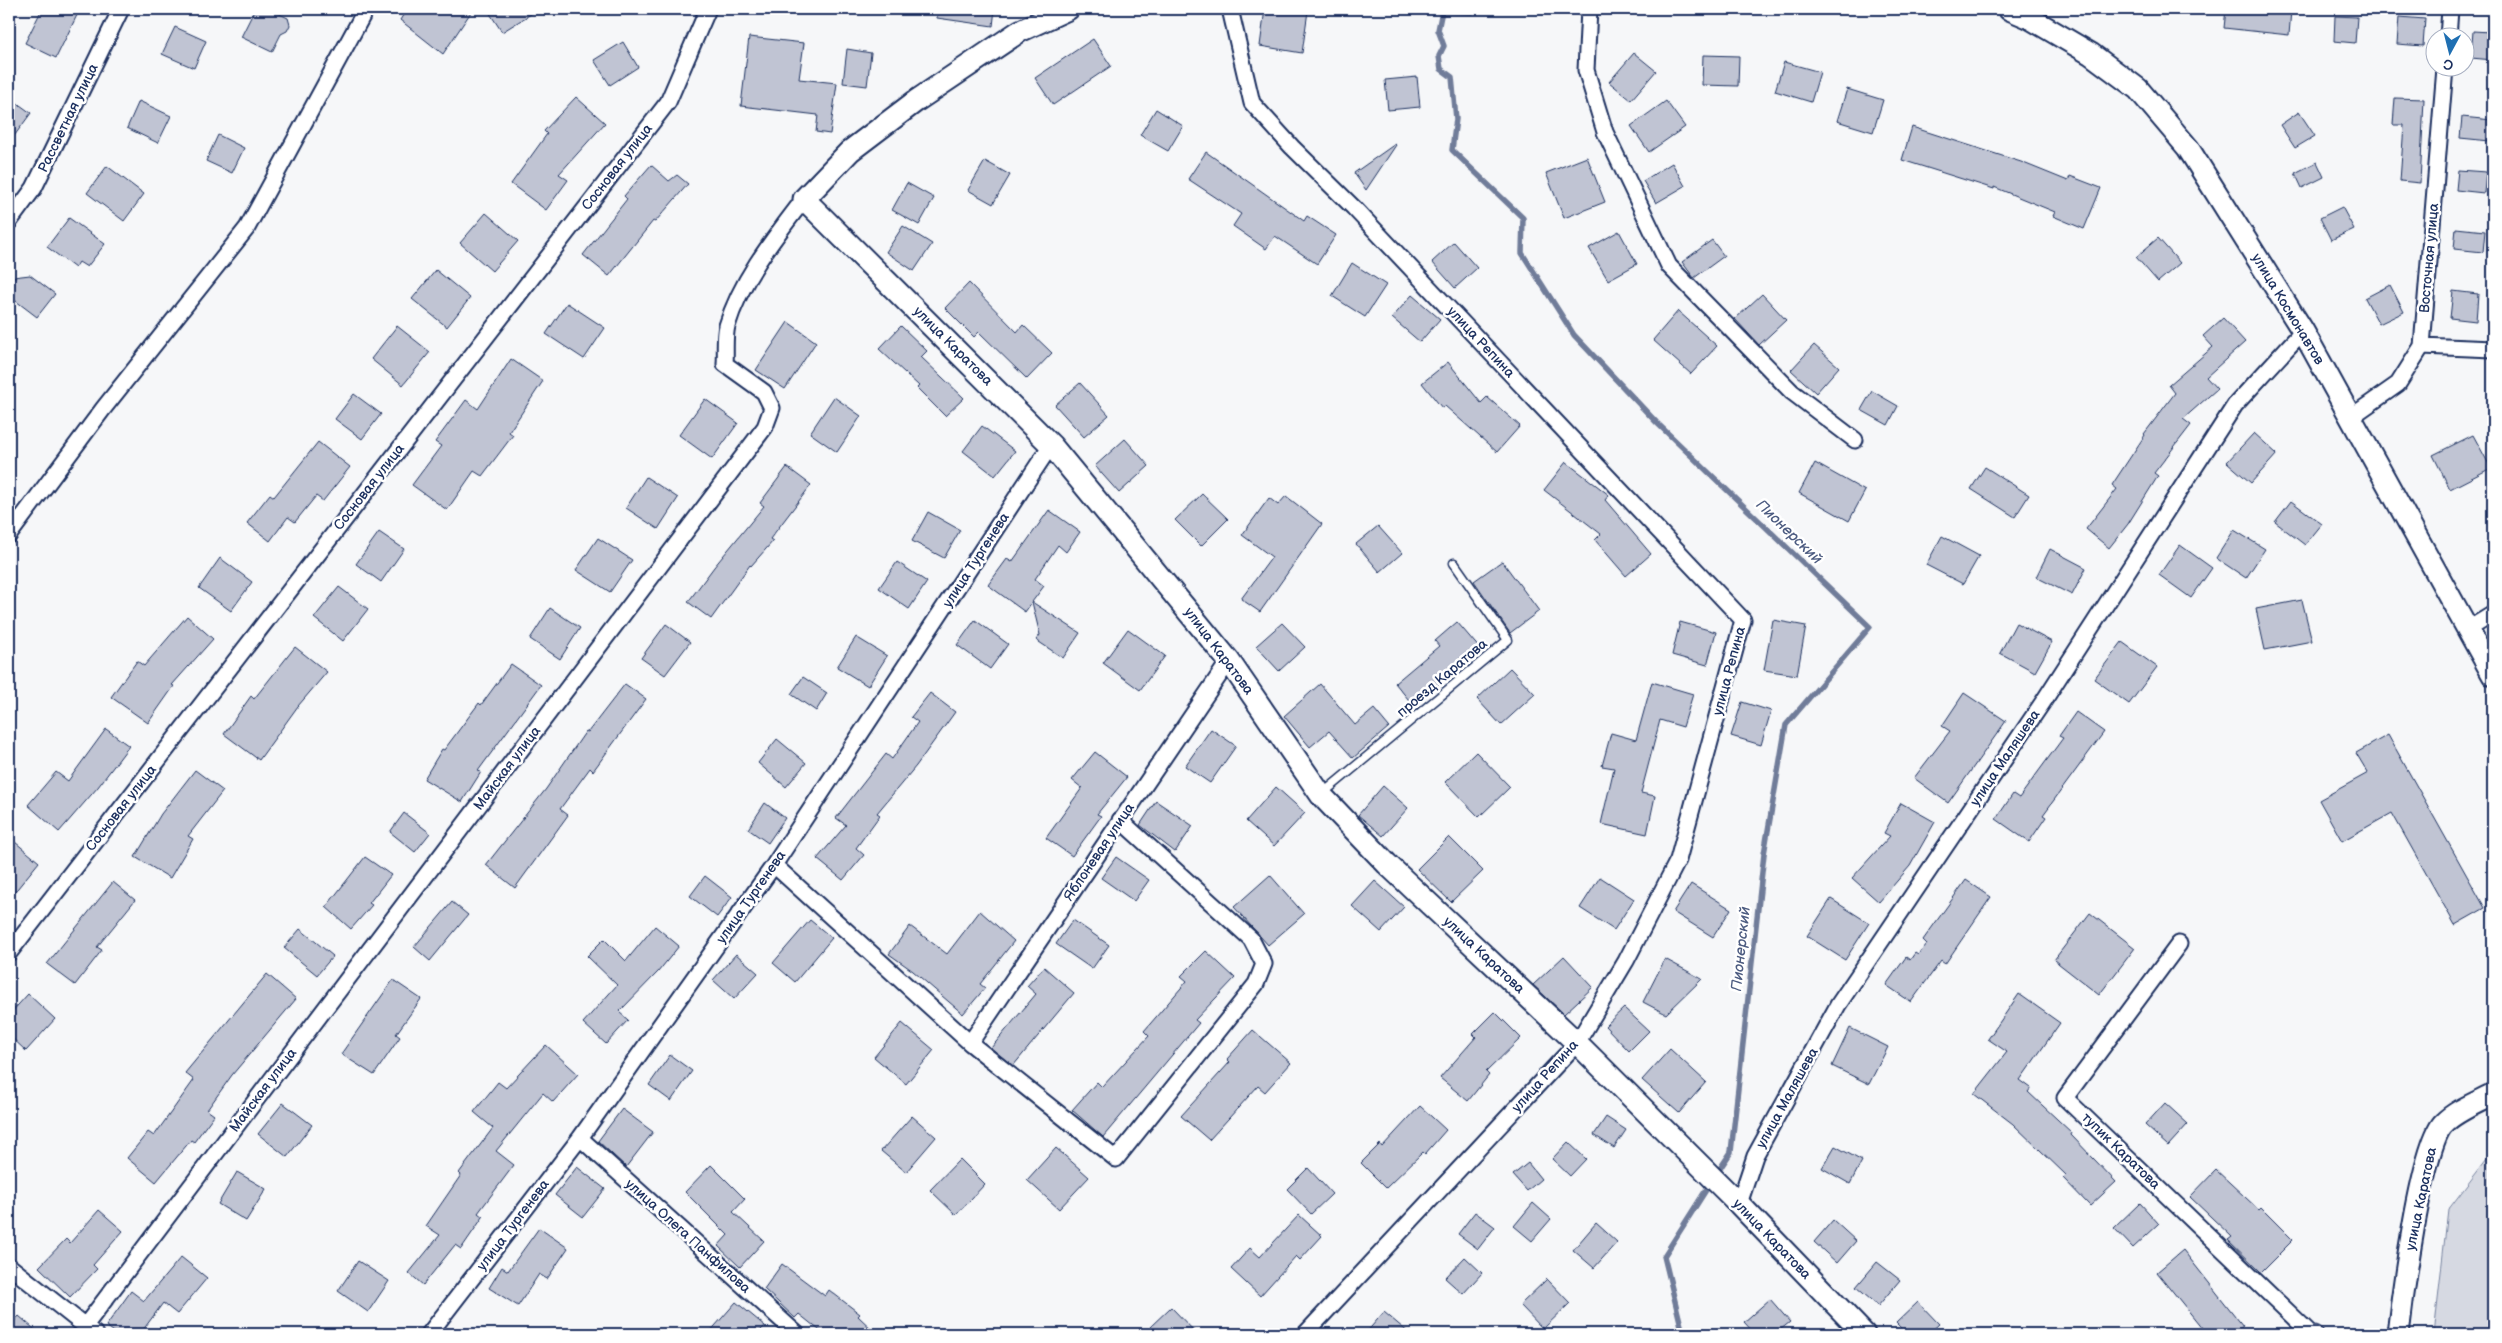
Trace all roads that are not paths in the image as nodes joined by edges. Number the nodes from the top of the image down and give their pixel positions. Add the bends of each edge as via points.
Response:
1 (121, 9) edge
2 (366, 9) edge
3 (708, 9) edge
4 (1068, 9) edge
5 (1230, 9) edge
6 (1589, 9) edge
7 (2450, 9) edge
8 (2025, 11) edge
9 (2449, 28) edge
10 (2445, 78) edge
11 (804, 199) junction
12 (9, 222) edge
13 (2303, 331) junction
14 (2422, 346) junction
15 (2493, 349) edge
16 (2351, 418) junction
17 (1855, 440) dead end
18 (1052, 445) junction
19 (9, 535) edge
20 (1454, 563) dead end
21 (2493, 614) edge
22 (2467, 630) junction
23 (1229, 661) junction
24 (2493, 675) edge
25 (1321, 795) junction
26 (1120, 820) junction
27 (774, 865) junction
28 (2178, 944) dead end
29 (9, 953) edge
30 (970, 1043) junction
31 (1577, 1043) junction
32 (2493, 1094) edge
33 (580, 1138) junction
34 (1739, 1204) junction
35 (9, 1266) edge
36 (90, 1330) edge
37 (1308, 1333) edge
38 (429, 1334) edge
39 (797, 1334) edge
40 (1864, 1334) edge
41 (2315, 1334) edge
42 (2398, 1334) edge

1 - 12 street, Рассветная улица via 34,188
2 - 19 street via 247,228 103,409
3 - 29 street, Сосновая улица via 668,102
4 - 11 street via 1020,31 916,101 850,151
5 - 31 street, улица Репина via 1252,102 1743,620 1678,860 1626,962
6 - 17 street via 1586,70 1605,132 1669,266 1792,392
7 - 9 street
8 - 13 street, улица Космонавтов via 2138,89 2188,148
10 - 14 street, Восточная улица
11 - 18 street, улица Каратова
11 - 36 street, Майская улица via 771,241 742,292 727,327 725,364 764,392 772,408 765,428
13 - 16 street, улица Космонавтов
13 - 34 street, улица Маляшева via 2235,405 2043,702 1838,1005 1755,1156
14 - 15 street
14 - 16 street, Восточная улица via 2398,384
16 - 22 street, улица Космонавтов
18 - 23 street, улица Каратова
18 - 27 street, улица Тургенева
20 - 25 lane, проезд Каратова via 1508,640
21 - 22 street
22 - 24 street, улица Космонавтов
23 - 25 street, улица Каратова
23 - 26 street, Яблоневая улица
25 - 31 street, улица Каратова via 1387,864
26 - 30 street, Яблоневая улица
26 - 30 street via 1251,939 1264,964 1256,984 1116,1159
27 - 30 street
27 - 33 street, улица Тургенева
28 - 41 street, тупик Каратова via 2065,1098 2310,1333
31 - 34 street, улица Каратова
31 - 37 street, улица Репина
32 - 42 street, улица Каратова via 2443,1123 2431,1144 2404,1275
33 - 38 street, улица Тургенева
33 - 39 street, улица Олега Панфилова
34 - 40 street, улица Каратова
35 - 36 street

